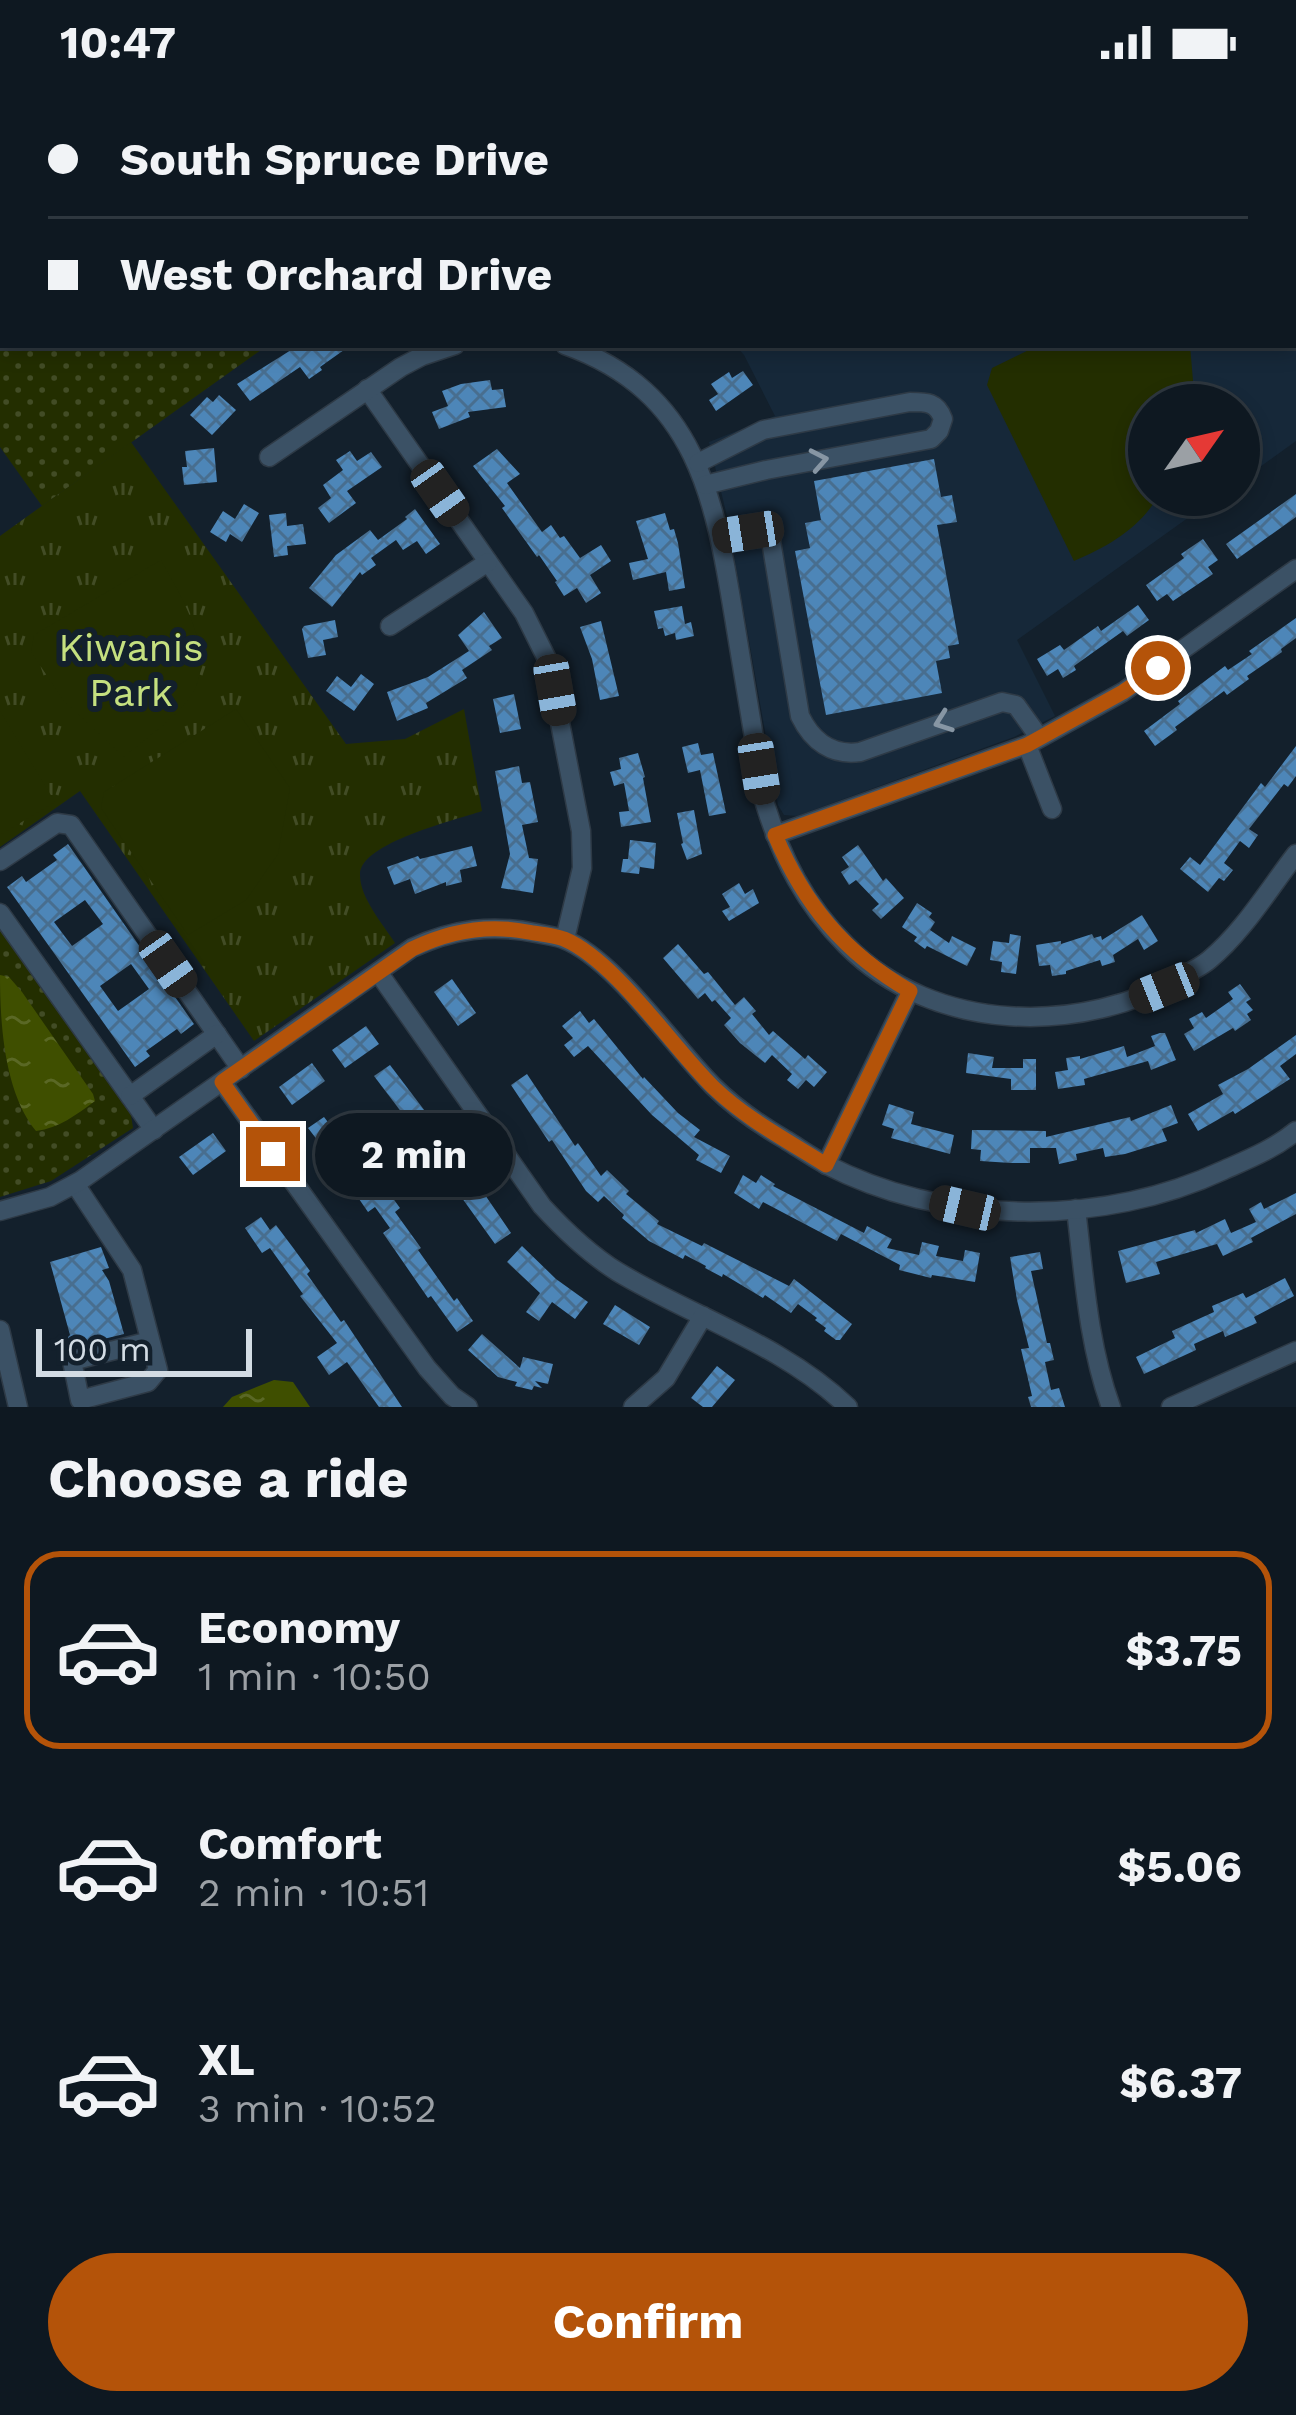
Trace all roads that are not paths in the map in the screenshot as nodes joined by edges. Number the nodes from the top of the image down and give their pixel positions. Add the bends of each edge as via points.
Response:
1 (447, 348) edge
2 (573, 348) edge
3 (367, 389) junction
4 (269, 457) dead end
5 (698, 463) junction
6 (705, 484) junction
7 (721, 537) junction
8 (488, 562) junction
9 (1296, 569) edge
10 (390, 626) dead end
11 (1033, 741) junction
12 (1052, 809) dead end
13 (775, 835) junction
14 (1296, 854) edge
15 (0, 861) edge
16 (0, 914) edge
17 (565, 939) junction
18 (378, 973) junction
19 (910, 991) junction
20 (217, 1034) junction
21 (241, 1069) junction
22 (222, 1082) junction
23 (130, 1096) junction
24 (154, 1130) junction
25 (1296, 1131) edge
26 (826, 1165) junction
27 (75, 1184) junction
28 (1076, 1209) junction
29 (0, 1211) edge
30 (703, 1316) junction
31 (0, 1330) edge
32 (150, 1341) junction
33 (1295, 1353) edge
34 (18, 1407) edge
35 (468, 1407) edge
36 (633, 1407) edge
37 (848, 1407) edge
38 (1111, 1407) edge
39 (1171, 1407) edge

1 - 3 street
2 - 5 street via 655,399
3 - 4 street
3 - 8 street
5 - 6 street
6 -> 5 street via 932,439 943,419 928,401 787,423
6 - 7 street
11 -> 7 street via 1016,705 1002,702 860,752 830,750 800,716 771,541 758,530
7 - 13 street
8 - 10 street
8 - 17 street via 538,638 555,690 581,831 582,868
9 - 11 street via 1123,692
11 - 12 street
11 - 13 street
13 - 19 street via 790,873 846,946
14 - 19 street via 1208,961 1116,1006 1020,1018
15 - 20 street via 57,823 71,825
16 - 23 street
17 - 18 street via 480,928 438,936
17 - 26 street via 598,962 714,1088
18 - 21 street
18 - 30 street via 563,1229 618,1272
19 - 26 street
20 - 21 street
20 - 23 street
21 - 22 street
22 - 24 street
22 - 35 street via 427,1368
23 - 24 street
24 - 27 street
25 - 28 street via 1190,1185
26 - 28 street via 965,1208
27 - 29 street
27 - 32 street via 133,1270
28 - 38 street via 1090,1325
30 - 36 street via 666,1378
30 - 37 street via 788,1359
31 - 34 street
32 - 32 street via 153,1379 80,1400 72,1361
33 - 39 street

